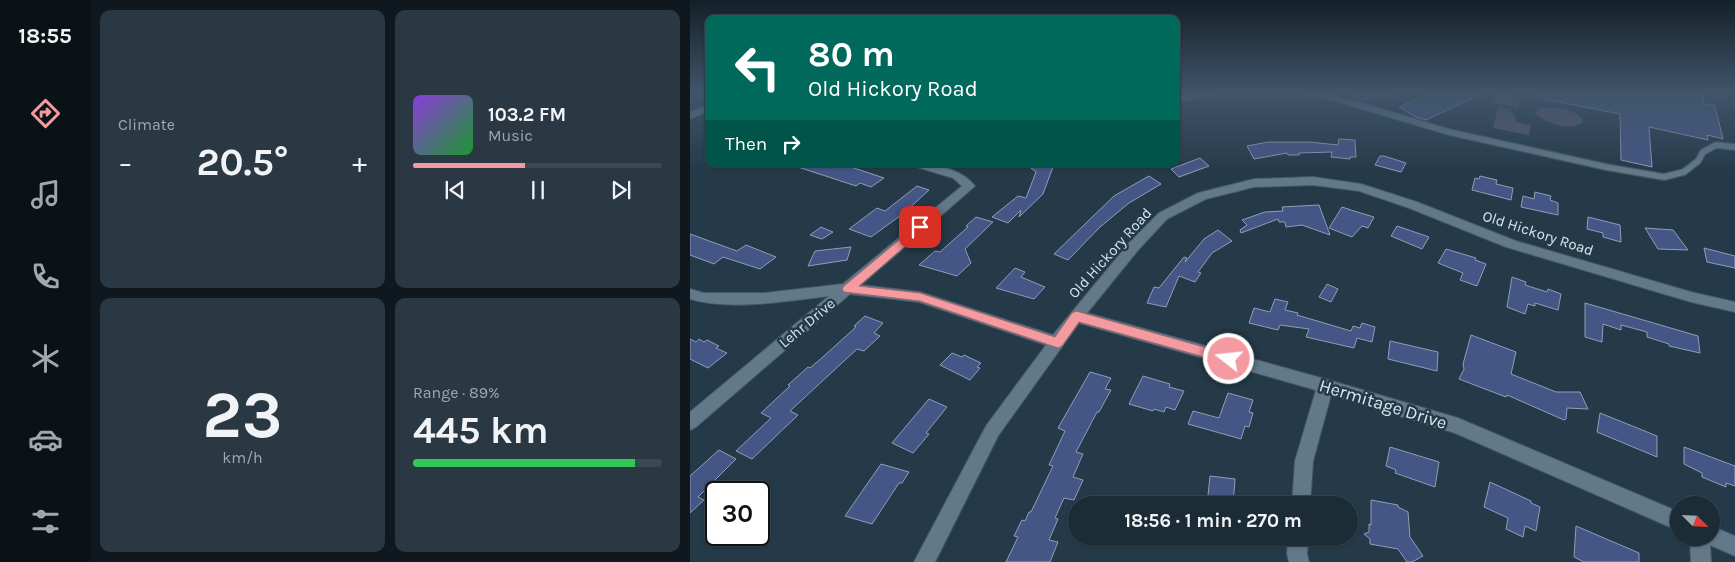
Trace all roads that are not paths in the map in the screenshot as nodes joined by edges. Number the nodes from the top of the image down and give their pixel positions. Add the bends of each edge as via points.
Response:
1 (1406, 119) edge
2 (1735, 148) edge
3 (927, 167) edge
4 (848, 289) junction
5 (690, 294) edge
6 (1735, 307) edge
7 (1076, 316) junction
8 (1058, 343) junction
9 (1324, 386) junction
10 (690, 422) edge
11 (1302, 496) edge
12 (1670, 518) edge
13 (1720, 540) edge
14 (1298, 546) edge
15 (1701, 546) edge
16 (1735, 546) edge
17 (924, 562) edge
18 (1299, 562) edge
19 (1702, 562) edge

1 - 2 lane via 1448,132 1664,177 1684,172 1698,161 1703,152 1716,145
3 - 4 street, Lehr Drive via 957,176 969,186
4 - 5 street via 764,298 704,298
4 - 8 street via 920,297
4 - 10 street, Lehr Drive
6 - 7 street, Old Hickory Road via 1511,244 1361,188 1313,181 1254,183 1202,196 1163,216
7 - 8 street, Old Hickory Road
7 - 9 street, Hermitage Drive
8 - 17 street, Old Hickory Road via 992,431
9 - 11 street via 1304,461
9 - 12 street, Hermitage Drive via 1458,426
13 - 16 street
14 - 18 street
15 - 19 street

